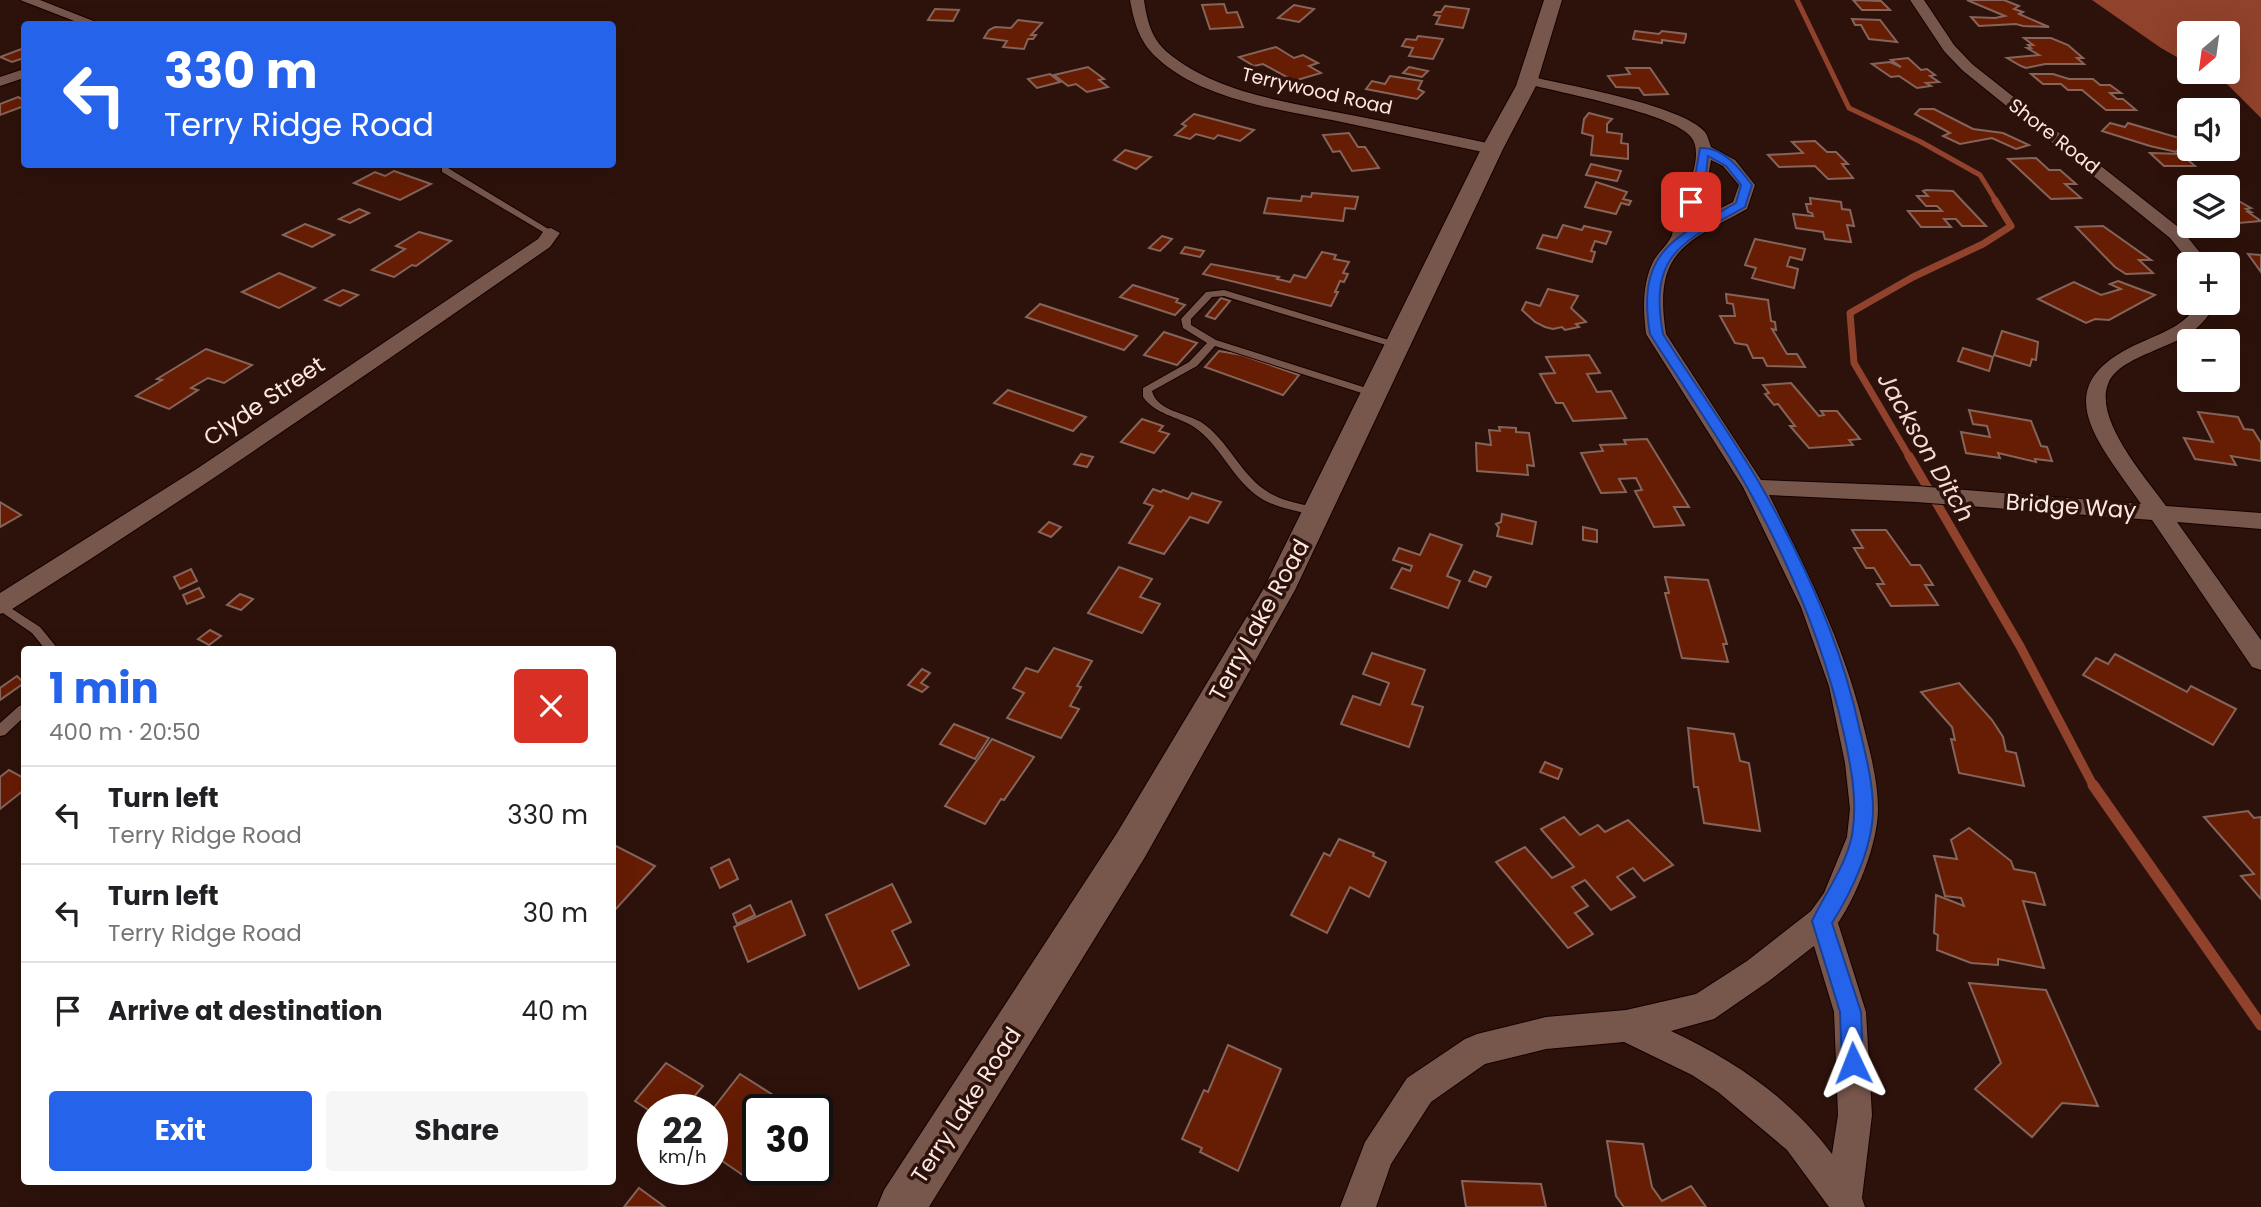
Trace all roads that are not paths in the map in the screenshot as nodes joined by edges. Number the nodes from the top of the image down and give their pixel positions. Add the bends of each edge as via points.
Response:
1 (27, 0) edge
2 (1137, 0) edge
3 (1553, 0) edge
4 (1917, 0) edge
5 (86, 21) edge
6 (21, 74) edge
7 (1528, 80) junction
8 (0, 82) edge
9 (1492, 149) junction
10 (1704, 150) junction
11 (445, 170) dead end
12 (551, 233) joint
13 (1680, 239) junction
14 (2190, 252) edge
15 (2200, 315) edge
16 (1213, 342) junction
17 (1399, 346) junction
18 (1376, 395) junction
19 (1754, 487) junction
20 (1318, 512) junction
21 (2157, 512) junction
22 (2261, 521) edge
23 (0, 605) edge
24 (49, 646) edge
25 (2261, 660) edge
26 (21, 713) edge
27 (0, 731) edge
28 (1822, 921) junction
29 (1626, 1026) junction
30 (1846, 1202) edge
31 (901, 1207) edge
32 (1358, 1207) edge

1 - 5 street
2 - 9 street, Terrywood Road via 1145,35 1158,52 1214,86 1255,99
3 - 7 main road, Terry Lake Road
4 - 14 street, Shore Road via 1967,67 2176,234
6 - 8 street
7 - 9 main road, Terry Lake Road
7 - 10 street via 1683,123 1699,135
9 - 17 main road, Terry Lake Road
10 - 13 street via 1699,183
10 - 13 street via 1730,163 1747,185 1741,205
11 - 12 lane
12 - 23 street, Clyde Street via 544,243 448,309
13 - 19 street via 1660,267 1653,288 1656,334
15 - 21 street via 2186,329 2118,360 2101,379 2095,402 2108,440
16 - 17 lane via 1186,326 1186,319 1209,294 1224,292
16 - 18 lane
16 - 20 lane via 1194,364 1147,390 1147,396 1208,432 1243,478 1263,495
17 - 18 main road, Terry Lake Road
18 - 20 main road, Terry Lake Road
19 - 21 street, Bridge Way
19 - 28 street via 1813,607 1842,686 1859,763 1864,809 1861,837 1836,901
20 - 31 main road, Terry Lake Road via 1279,590 1131,845
21 - 22 street, Bridge Way
21 - 25 street
23 - 24 lane via 36,630
26 - 27 lane
28 - 29 street via 1703,1008
28 - 30 street via 1850,1012 1855,1115
29 - 30 street via 1730,1080 1800,1138
29 - 32 street via 1546,1033 1477,1050 1419,1090 1377,1154

